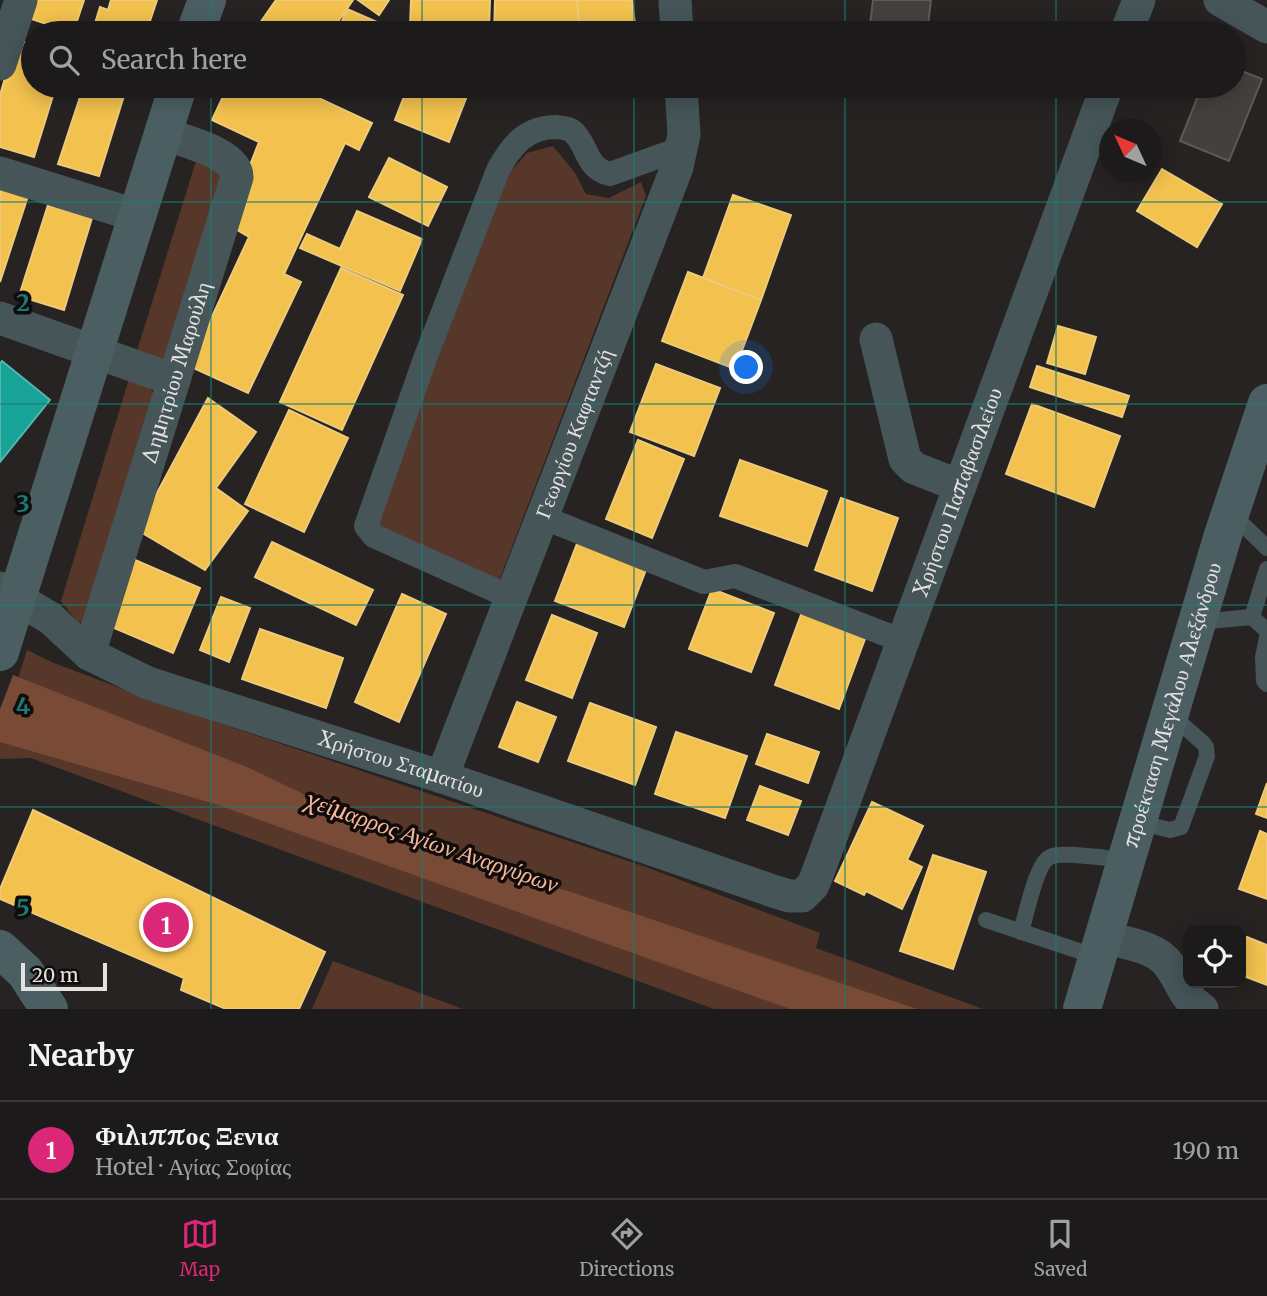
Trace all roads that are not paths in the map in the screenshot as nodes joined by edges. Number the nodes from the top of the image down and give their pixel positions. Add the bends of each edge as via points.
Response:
1 (207, 0) edge
2 (675, 0) edge
3 (1139, 0) edge
4 (1220, 0) edge
5 (199, 21) edge
6 (676, 21) edge
7 (1131, 21) edge
8 (16, 24) edge
9 (1267, 27) edge
10 (0, 64) edge
11 (174, 98) edge
12 (682, 98) edge
13 (1103, 98) edge
14 (164, 134) junction
15 (682, 148) junction
16 (0, 173) edge
17 (138, 216) junction
18 (0, 318) edge
19 (876, 339) dead end
20 (95, 352) junction
21 (174, 380) junction
22 (1267, 403) edge
23 (960, 486) junction
24 (1230, 512) junction
25 (542, 517) junction
26 (1267, 548) edge
27 (1267, 569) edge
28 (510, 597) junction
29 (6, 616) edge
30 (1252, 617) junction
31 (1196, 622) junction
32 (1267, 631) edge
33 (1267, 637) edge
34 (903, 641) junction
35 (89, 654) junction
36 (1267, 684) edge
37 (442, 776) junction
38 (1126, 860) junction
39 (802, 896) joint
40 (986, 920) dead end
41 (1021, 932) junction
42 (0, 949) edge
43 (1093, 972) edge
44 (0, 986) edge
45 (41, 1009) edge
46 (49, 1009) edge
47 (1202, 1009) edge

1 - 5 main road
2 - 6 street
3 - 7 street
4 - 9 street
8 - 10 street
11 - 14 main road
12 - 15 street, Γεωργίου Καφταντζή
13 - 23 street, Χρήστου Παπαβασιλείου
14 - 17 main road
14 - 21 street, Δημητρίου Μαρούλη via 225,157 237,173
15 - 25 street, Γεωργίου Καφταντζή
15 - 28 street via 610,174 593,166 579,137 566,128 544,128 523,137 498,170 446,304 366,526 374,536
16 - 17 street
17 - 20 main road
18 - 20 street
19 - 23 street via 905,458 914,468
20 - 21 street
20 - 29 main road
21 - 35 street, Δημητρίου Μαρούλη
22 - 24 main road, προέκταση Μεγάλου Αλεξάνδρου
23 - 34 street, Χρήστου Παπαβασιλείου
24 - 26 lane
24 - 31 main road, προέκταση Μεγάλου Αλεξάνδρου
25 - 28 street, Γεωργίου Καφταντζή
25 - 34 street via 704,582 735,576
27 - 30 lane
28 - 37 street, Γεωργίου Καφταντζή
29 - 35 street, Χρήστου Σταματίου via 57,623
30 - 31 lane
30 - 32 lane
31 - 38 main road, προέκταση Μεγάλου Αλεξάνδρου
33 - 36 lane via 1263,657
34 - 39 street, Χρήστου Παπαβασιλείου via 817,875
35 - 37 street, Χρήστου Σταματίου via 148,683
37 - 39 street, Χρήστου Σταματίου via 789,896
38 - 41 lane via 1048,857 1041,866
38 - 43 main road, προέκταση Μεγάλου Αλεξάνδρου
40 - 41 lane
41 - 43 lane
42 - 46 main road via 25,972
43 - 47 street via 1149,950 1164,958 1185,995
44 - 45 main road

